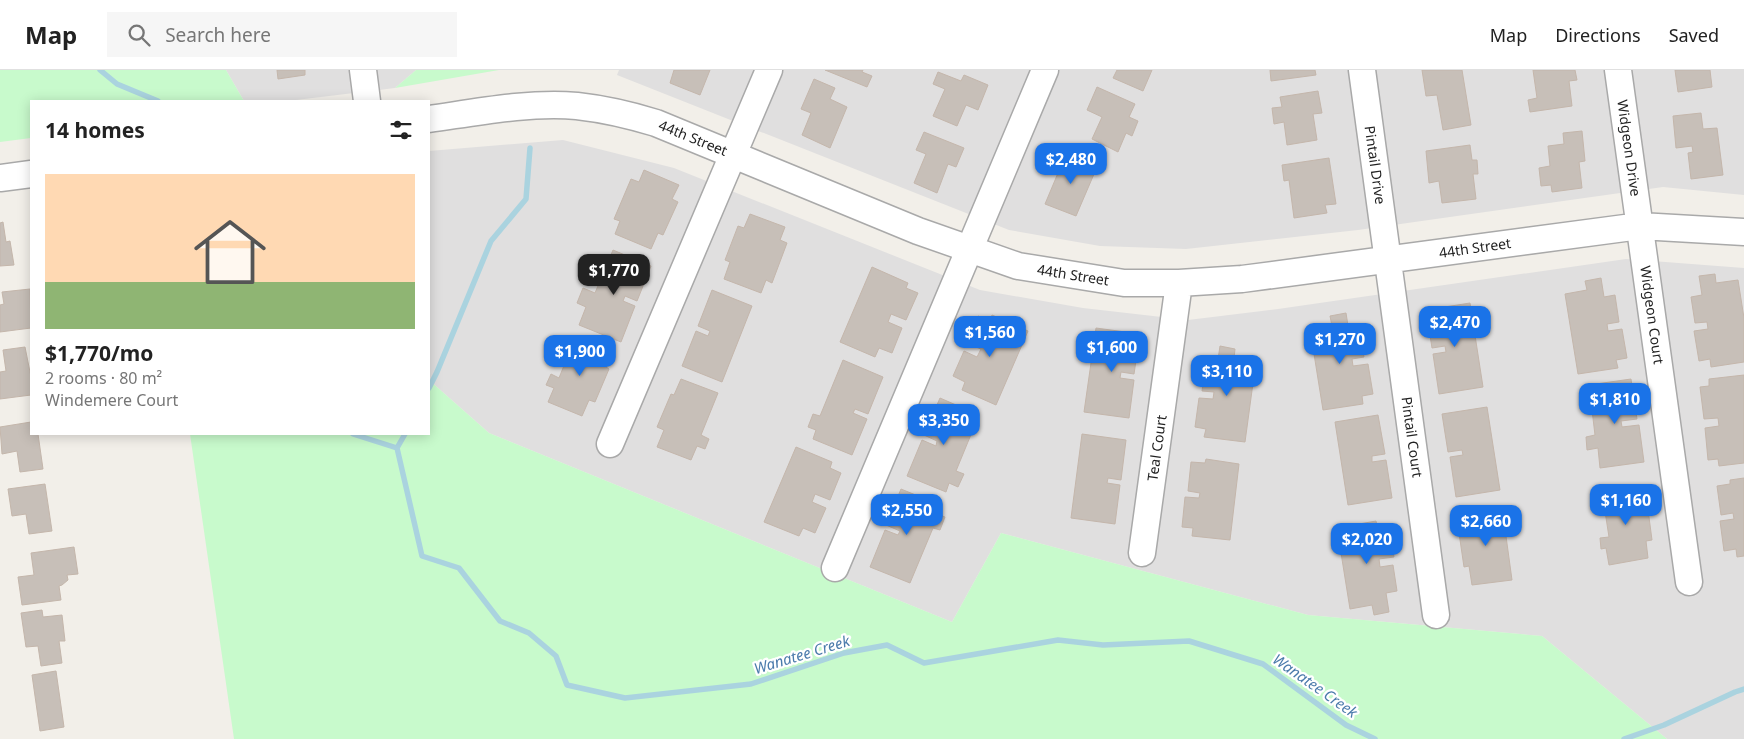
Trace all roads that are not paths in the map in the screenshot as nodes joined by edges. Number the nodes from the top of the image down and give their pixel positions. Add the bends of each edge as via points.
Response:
1 (364, 70) edge
2 (769, 70) edge
3 (1045, 70) edge
4 (1362, 70) edge
5 (1618, 70) edge
6 (367, 100) edge
7 (430, 119) edge
8 (734, 154) junction
9 (30, 174) edge
10 (0, 178) edge
11 (1640, 226) junction
12 (1744, 232) edge
13 (970, 250) junction
14 (1388, 260) junction
15 (1179, 283) junction
16 (610, 444) dead end
17 (1142, 553) dead end
18 (834, 568) dead end
19 (1689, 582) dead end
20 (1436, 615) dead end

1 - 6 street
2 - 8 street
3 - 13 street
4 - 14 street, Pintail Drive
5 - 11 street, Widgeon Drive
7 - 8 street, 44th Street via 535,105 577,106 618,112 656,123
8 - 13 street, 44th Street
8 - 16 street
9 - 10 street
11 - 12 street, 44th Street
11 - 14 street, 44th Street
11 - 19 street, Widgeon Court
13 - 15 street, 44th Street via 1018,266 1070,275 1124,283
13 - 18 street
14 - 15 street, 44th Street via 1242,280
14 - 20 street, Pintail Court
15 - 17 street, Teal Court

